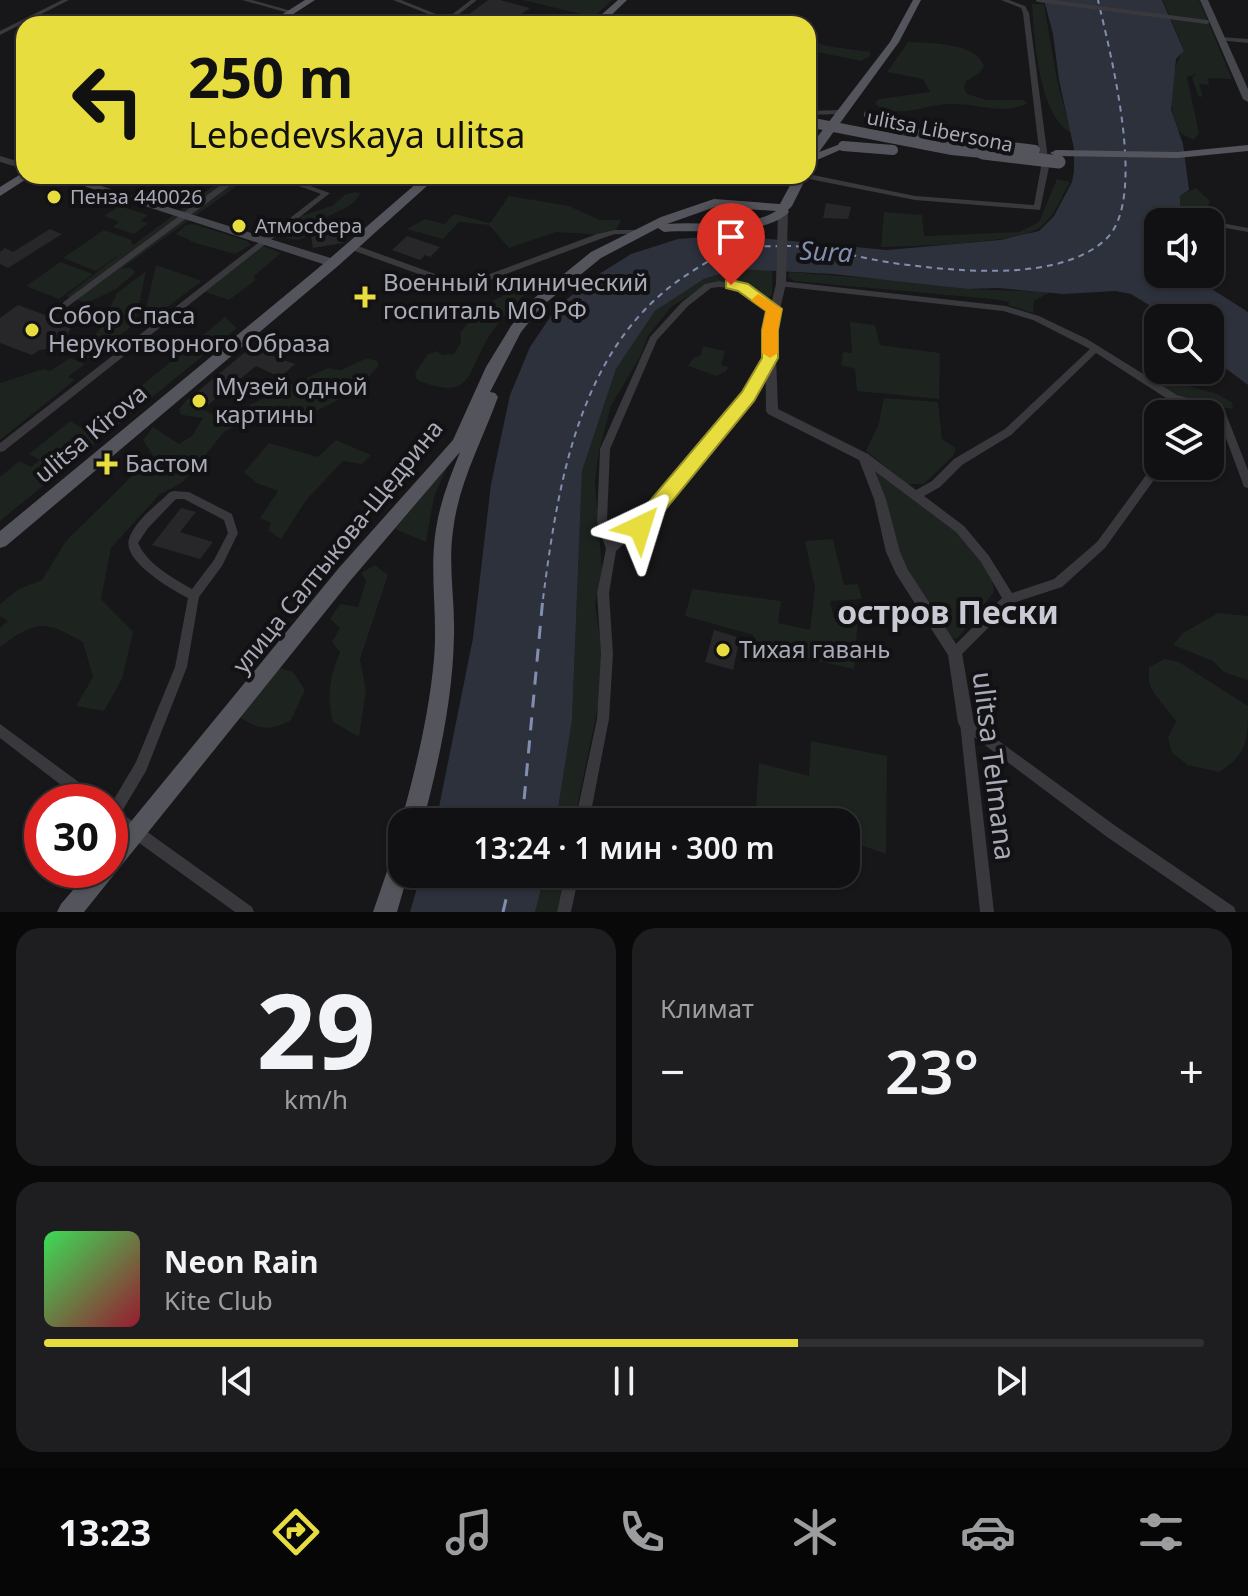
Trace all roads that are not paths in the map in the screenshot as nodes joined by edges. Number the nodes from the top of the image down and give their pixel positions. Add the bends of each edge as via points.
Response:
1 (66, 0) edge
2 (245, 0) edge
3 (311, 0) edge
4 (396, 0) edge
5 (474, 0) edge
6 (623, 0) edge
7 (917, 0) edge
8 (1004, 0) edge
9 (1038, 0) edge
10 (1204, 0) edge
11 (292, 12) junction
12 (34, 16) edge
13 (285, 16) edge
14 (432, 16) edge
15 (453, 16) edge
16 (605, 16) edge
17 (1207, 22) dead end
18 (1220, 39) junction
19 (1248, 41) edge
20 (857, 89) junction
21 (1246, 93) edge
22 (839, 112) junction
23 (816, 113) edge
24 (816, 116) edge
25 (816, 124) edge
26 (829, 126) junction
27 (816, 148) edge
28 (1248, 148) edge
29 (1248, 155) edge
30 (816, 158) edge
31 (1057, 158) junction
32 (1045, 167) junction
33 (816, 178) edge
34 (83, 184) edge
35 (227, 184) edge
36 (299, 184) edge
37 (423, 184) edge
38 (799, 184) edge
39 (724, 202) junction
40 (704, 206) junction
41 (785, 209) junction
42 (185, 216) junction
43 (724, 224) junction
44 (1224, 225) edge
45 (1248, 230) edge
46 (640, 232) junction
47 (262, 240) junction
48 (352, 247) junction
49 (333, 263) junction
50 (781, 280) junction
51 (66, 304) dead end
52 (774, 309) junction
53 (507, 346) junction
54 (1095, 349) junction
55 (770, 358) junction
56 (1174, 398) joint
57 (0, 448) edge
58 (864, 457) junction
59 (1149, 480) edge
60 (1248, 484) edge
61 (917, 495) junction
62 (0, 541) edge
63 (611, 549) junction
64 (194, 595) junction
65 (1009, 599) junction
66 (955, 653) junction
67 (966, 723) junction
68 (0, 730) edge
69 (70, 784) edge
70 (128, 787) edge
71 (416, 808) edge
72 (585, 808) edge
73 (128, 826) edge
74 (137, 832) junction
75 (128, 843) edge
76 (90, 888) edge
77 (393, 888) edge
78 (569, 888) edge
79 (69, 912) edge
80 (247, 912) edge
81 (385, 912) edge
82 (564, 912) edge
83 (987, 912) edge
84 (1229, 912) edge

1 - 12 street
2 - 11 street
3 - 11 main road
4 - 14 street
5 - 15 street
6 - 16 main road
7 - 20 main road via 900,35
8 - 32 street via 1023,7
9 - 17 street
10 - 18 main road
11 - 13 main road
18 - 19 street
18 - 21 main road
20 - 22 main road
20 - 31 main road, bridge via 862,106 878,122
22 - 23 street, ulitsa Libersona
22 - 26 main road
24 - 31 main road, bridge
25 - 31 main road, bridge via 952,150
26 - 27 main road
26 - 32 street, ulitsa Libersona
28 - 31 main road
29 - 31 main road via 1184,163
30 - 31 main road, bridge via 843,146 864,146 983,163
32 - 33 street via 1037,208 915,198
34 - 42 main road
35 - 42 street
36 - 47 street via 326,193
37 - 48 main road, ulitsa Kirova
38 - 41 main road
39 - 40 main road, улица Салтыкова-Щедрина
39 - 41 main road
39 - 43 main road via 739,212 737,220
40 - 43 main road via 704,219
40 - 46 main road, улица Салтыкова-Щедрина
41 - 43 main road via 767,221
41 - 50 street
42 - 47 main road
42 - 51 street
43 - 46 main road
44 - 45 street
46 - 48 street via 600,236 463,287
46 - 53 main road, улица Салтыкова-Щедрина via 596,255 537,303
47 - 49 main road
47 - 57 street
48 - 49 main road, ulitsa Kirova
49 - 62 main road, ulitsa Kirova
50 - 52 street
50 - 54 street via 1003,308 1036,318
52 - 55 street
52 - 63 street via 743,287 708,286 653,339 605,449 602,521
53 - 71 main road via 447,515 442,677
53 - 74 main road, улица Салтыкова-Щедрина via 459,443 344,575
54 - 56 street
54 - 61 street via 1008,432
55 - 58 street via 772,411
55 - 63 street via 748,397 690,468 640,527
56 - 60 street via 1221,412
58 - 61 street
58 - 66 street, ulitsa Telmana via 898,563
59 - 65 street via 1101,545 1058,583
61 - 65 street via 960,529
63 - 72 street via 603,593 603,719
64 - 64 street via 233,533 228,517 205,503 174,495 132,546 180,590
64 - 70 street via 181,667
65 - 66 street
66 - 67 street, ulitsa Telmana
67 - 83 street, ulitsa Telmana
67 - 84 street
68 - 69 street
73 - 74 street
74 - 75 main road, улица Салтыкова-Щедрина
74 - 80 street
76 - 79 main road
77 - 81 main road
78 - 82 street

